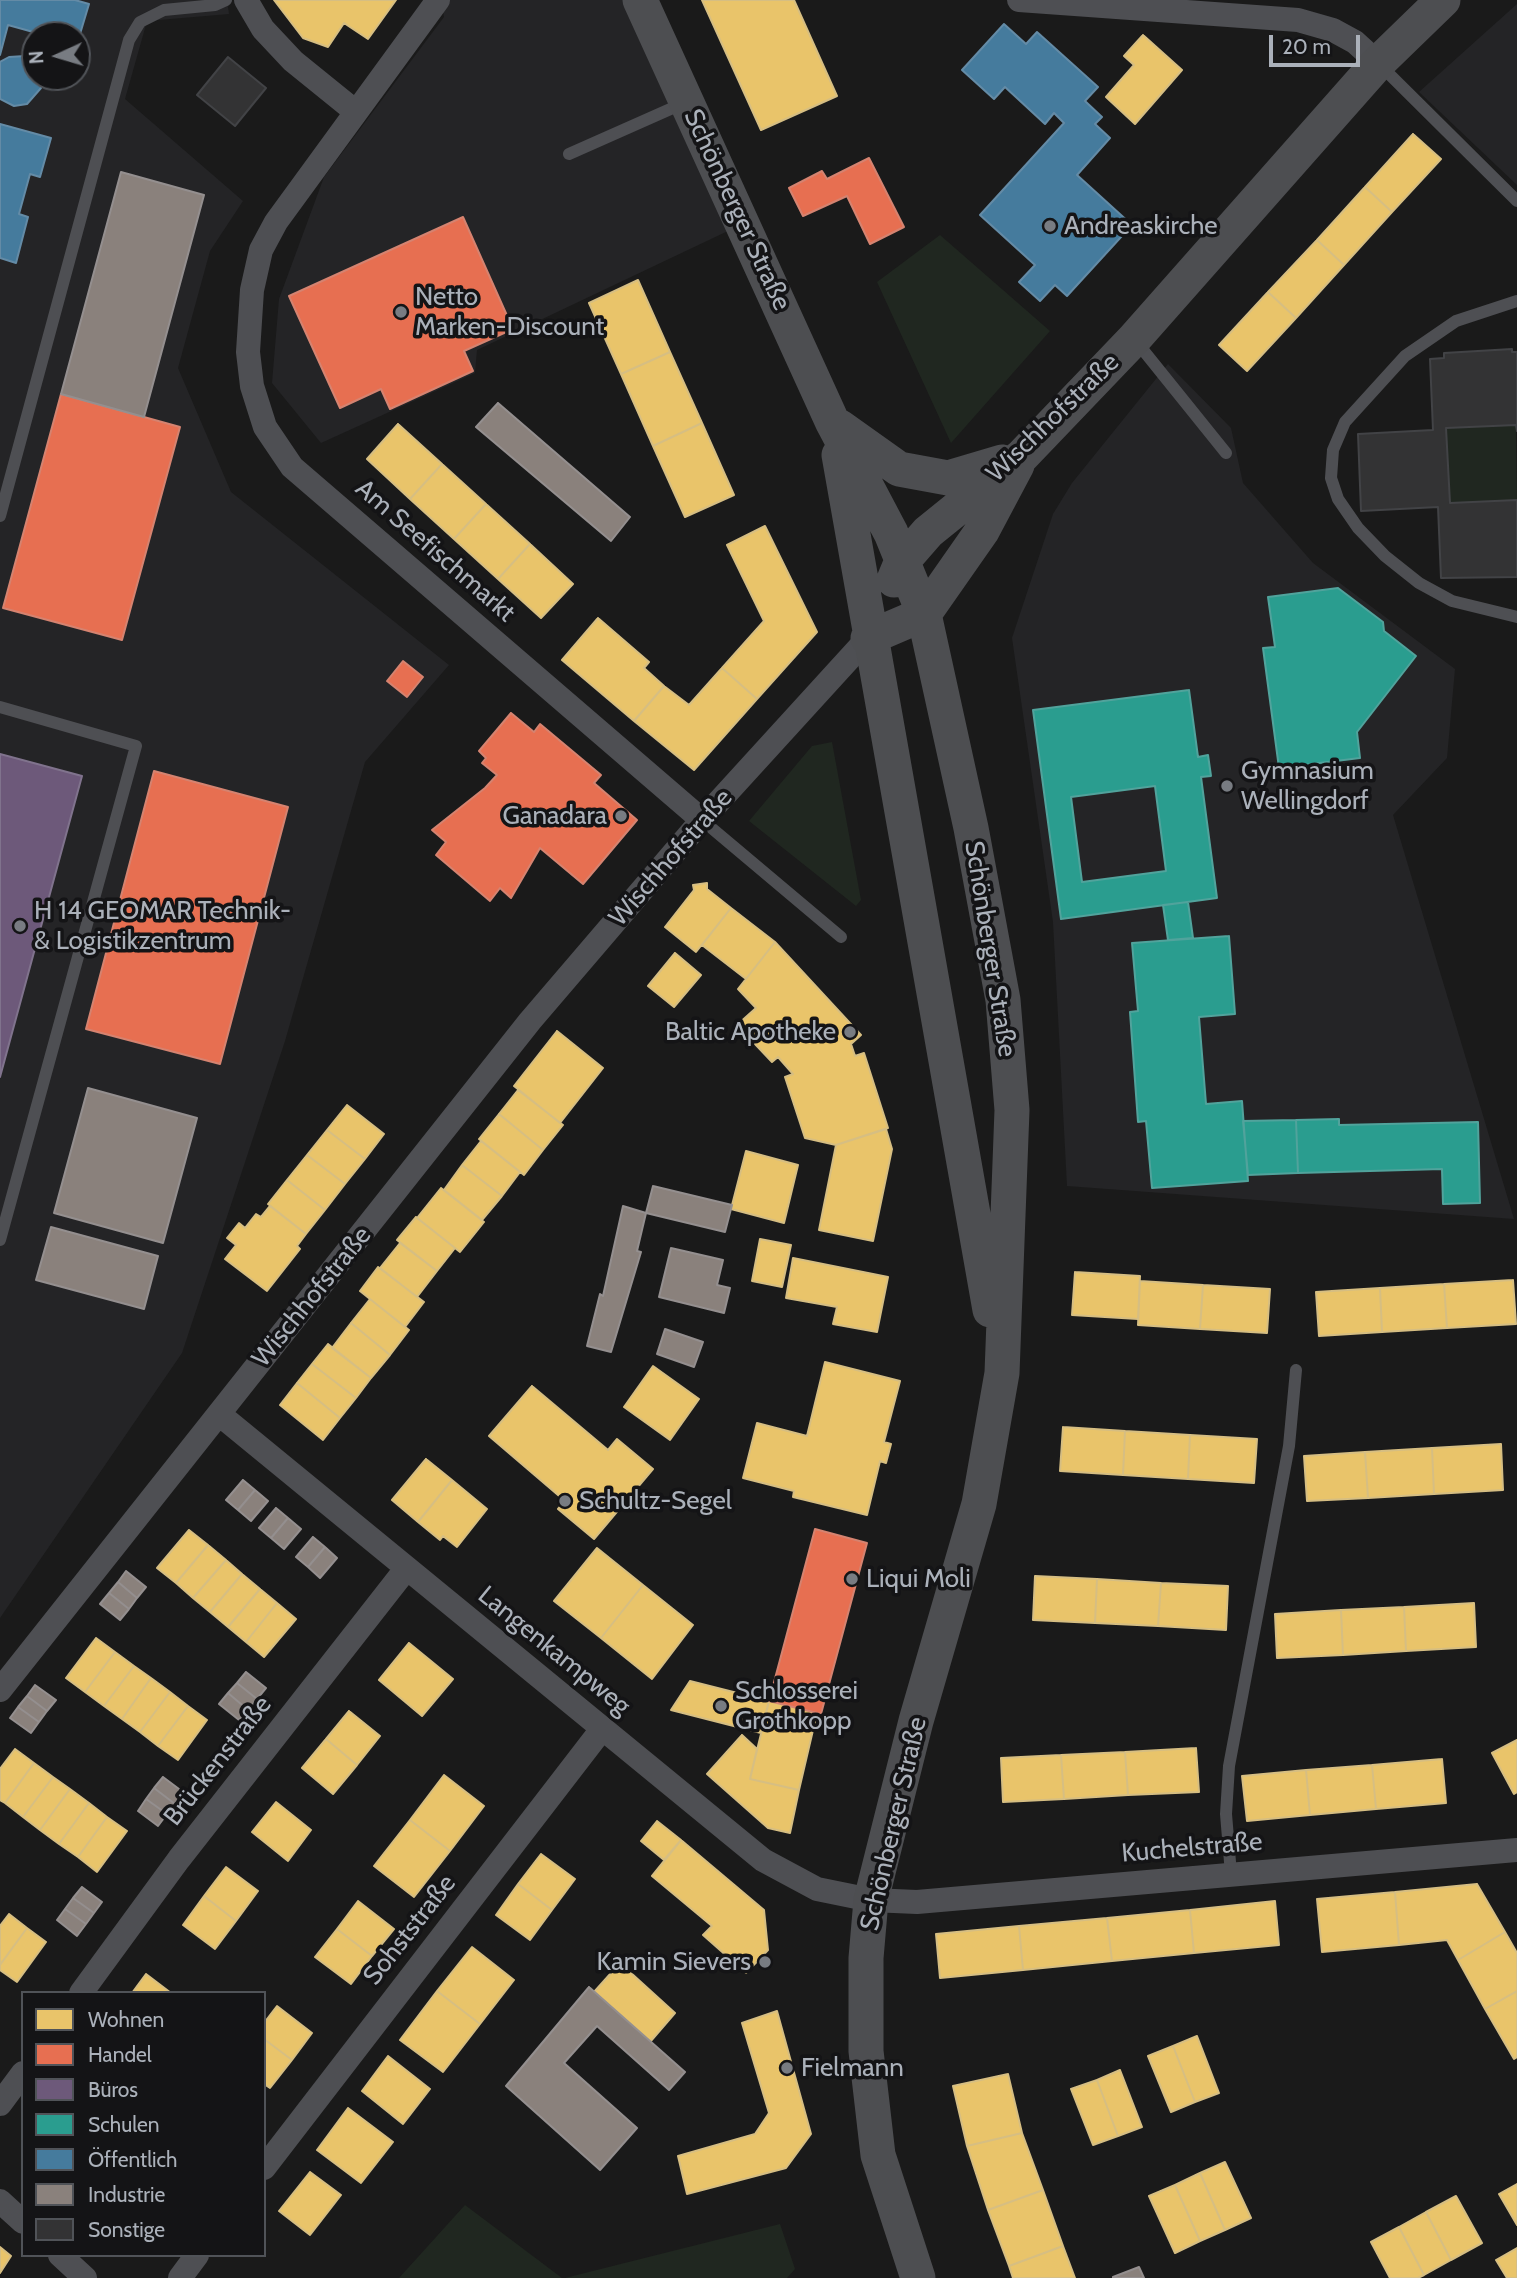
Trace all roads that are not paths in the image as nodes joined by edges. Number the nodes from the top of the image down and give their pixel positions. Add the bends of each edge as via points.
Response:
1 (226, 0) edge
2 (246, 0) edge
3 (438, 0) edge
4 (640, 0) edge
5 (1019, 0) edge
6 (1443, 0) edge
7 (1378, 64) junction
8 (687, 101) junction
9 (356, 112) junction
10 (569, 154) dead end
11 (1517, 201) edge
12 (1517, 301) edge
13 (1134, 340) junction
14 (832, 421) junction
15 (1226, 453) dead end
16 (1022, 456) junction
17 (0, 516) edge
18 (901, 563) junction
19 (924, 614) junction
20 (1517, 617) edge
21 (869, 638) junction
22 (0, 707) edge
23 (702, 820) junction
24 (841, 937) dead end
25 (0, 1240) edge
26 (1296, 1370) dead end
27 (1002, 1373) junction
28 (219, 1414) junction
29 (406, 1569) junction
30 (0, 1690) edge
31 (602, 1728) junction
32 (1516, 1854) edge
33 (1231, 1874) junction
34 (871, 1900) junction
35 (82, 1991) edge
36 (21, 2076) edge
37 (0, 2104) edge
38 (266, 2165) edge
39 (0, 2202) edge
40 (21, 2220) edge
41 (62, 2257) edge
42 (196, 2257) edge
43 (85, 2278) edge
44 (180, 2278) edge
45 (918, 2278) edge

1 - 17 lane via 164,10 140,22 129,40
2 - 9 street via 263,29 293,61
3 - 9 street, Am Seefischmarkt
4 - 8 main road, Schönberger Straße
5 - 7 street via 1298,20 1333,30
6 - 7 main road, Wischhofstraße
7 - 11 lane
7 - 13 main road, Wischhofstraße
8 - 10 lane
8 - 14 main road, Schönberger Straße
9 - 23 street, Am Seefischmarkt via 276,222 261,250 252,290 248,352 252,386 265,427 292,467
12 - 20 lane via 1456,321 1405,356 1345,422 1333,450 1331,478 1338,499 1358,528 1419,583 1452,601
13 - 15 lane
13 - 16 main road, Wischhofstraße
14 - 16 main road, Schönberger Straße via 899,470 948,478
14 - 18 main road, Schönberger Straße via 891,533
14 - 21 main road, Schönberger Straße
16 - 18 main road, Wischhofstraße via 952,510
16 - 19 main road via 982,531
18 - 19 main road, Schönberger Straße
18 - 21 main road, Wischhofstraße
19 - 21 main road
19 - 27 main road, Schönberger Straße via 1003,1000 1012,1110
21 - 23 street, Wischhofstraße
21 - 27 main road, Schönberger Straße
22 - 25 lane via 136,746
23 - 24 lane, Am Seefischmarkt
23 - 28 street, Wischhofstraße via 530,1021
26 - 33 lane via 1289,1447 1229,1766 1226,1814
27 - 34 main road, Schönberger Straße via 979,1504 916,1721
28 - 29 street, Langenkampweg
28 - 30 street, Wischhofstraße
29 - 31 street, Langenkampweg
29 - 35 street, Brückenstraße via 178,1859
31 - 34 street, Langenkampweg via 763,1860 817,1889
31 - 38 street, Sohststraße
32 - 33 street, Kuchelstraße
33 - 34 street, Kuchelstraße via 917,1902
34 - 45 main road, Schönberger Straße via 866,2051 878,2155
36 - 37 street
39 - 40 street
41 - 43 street
42 - 44 street

